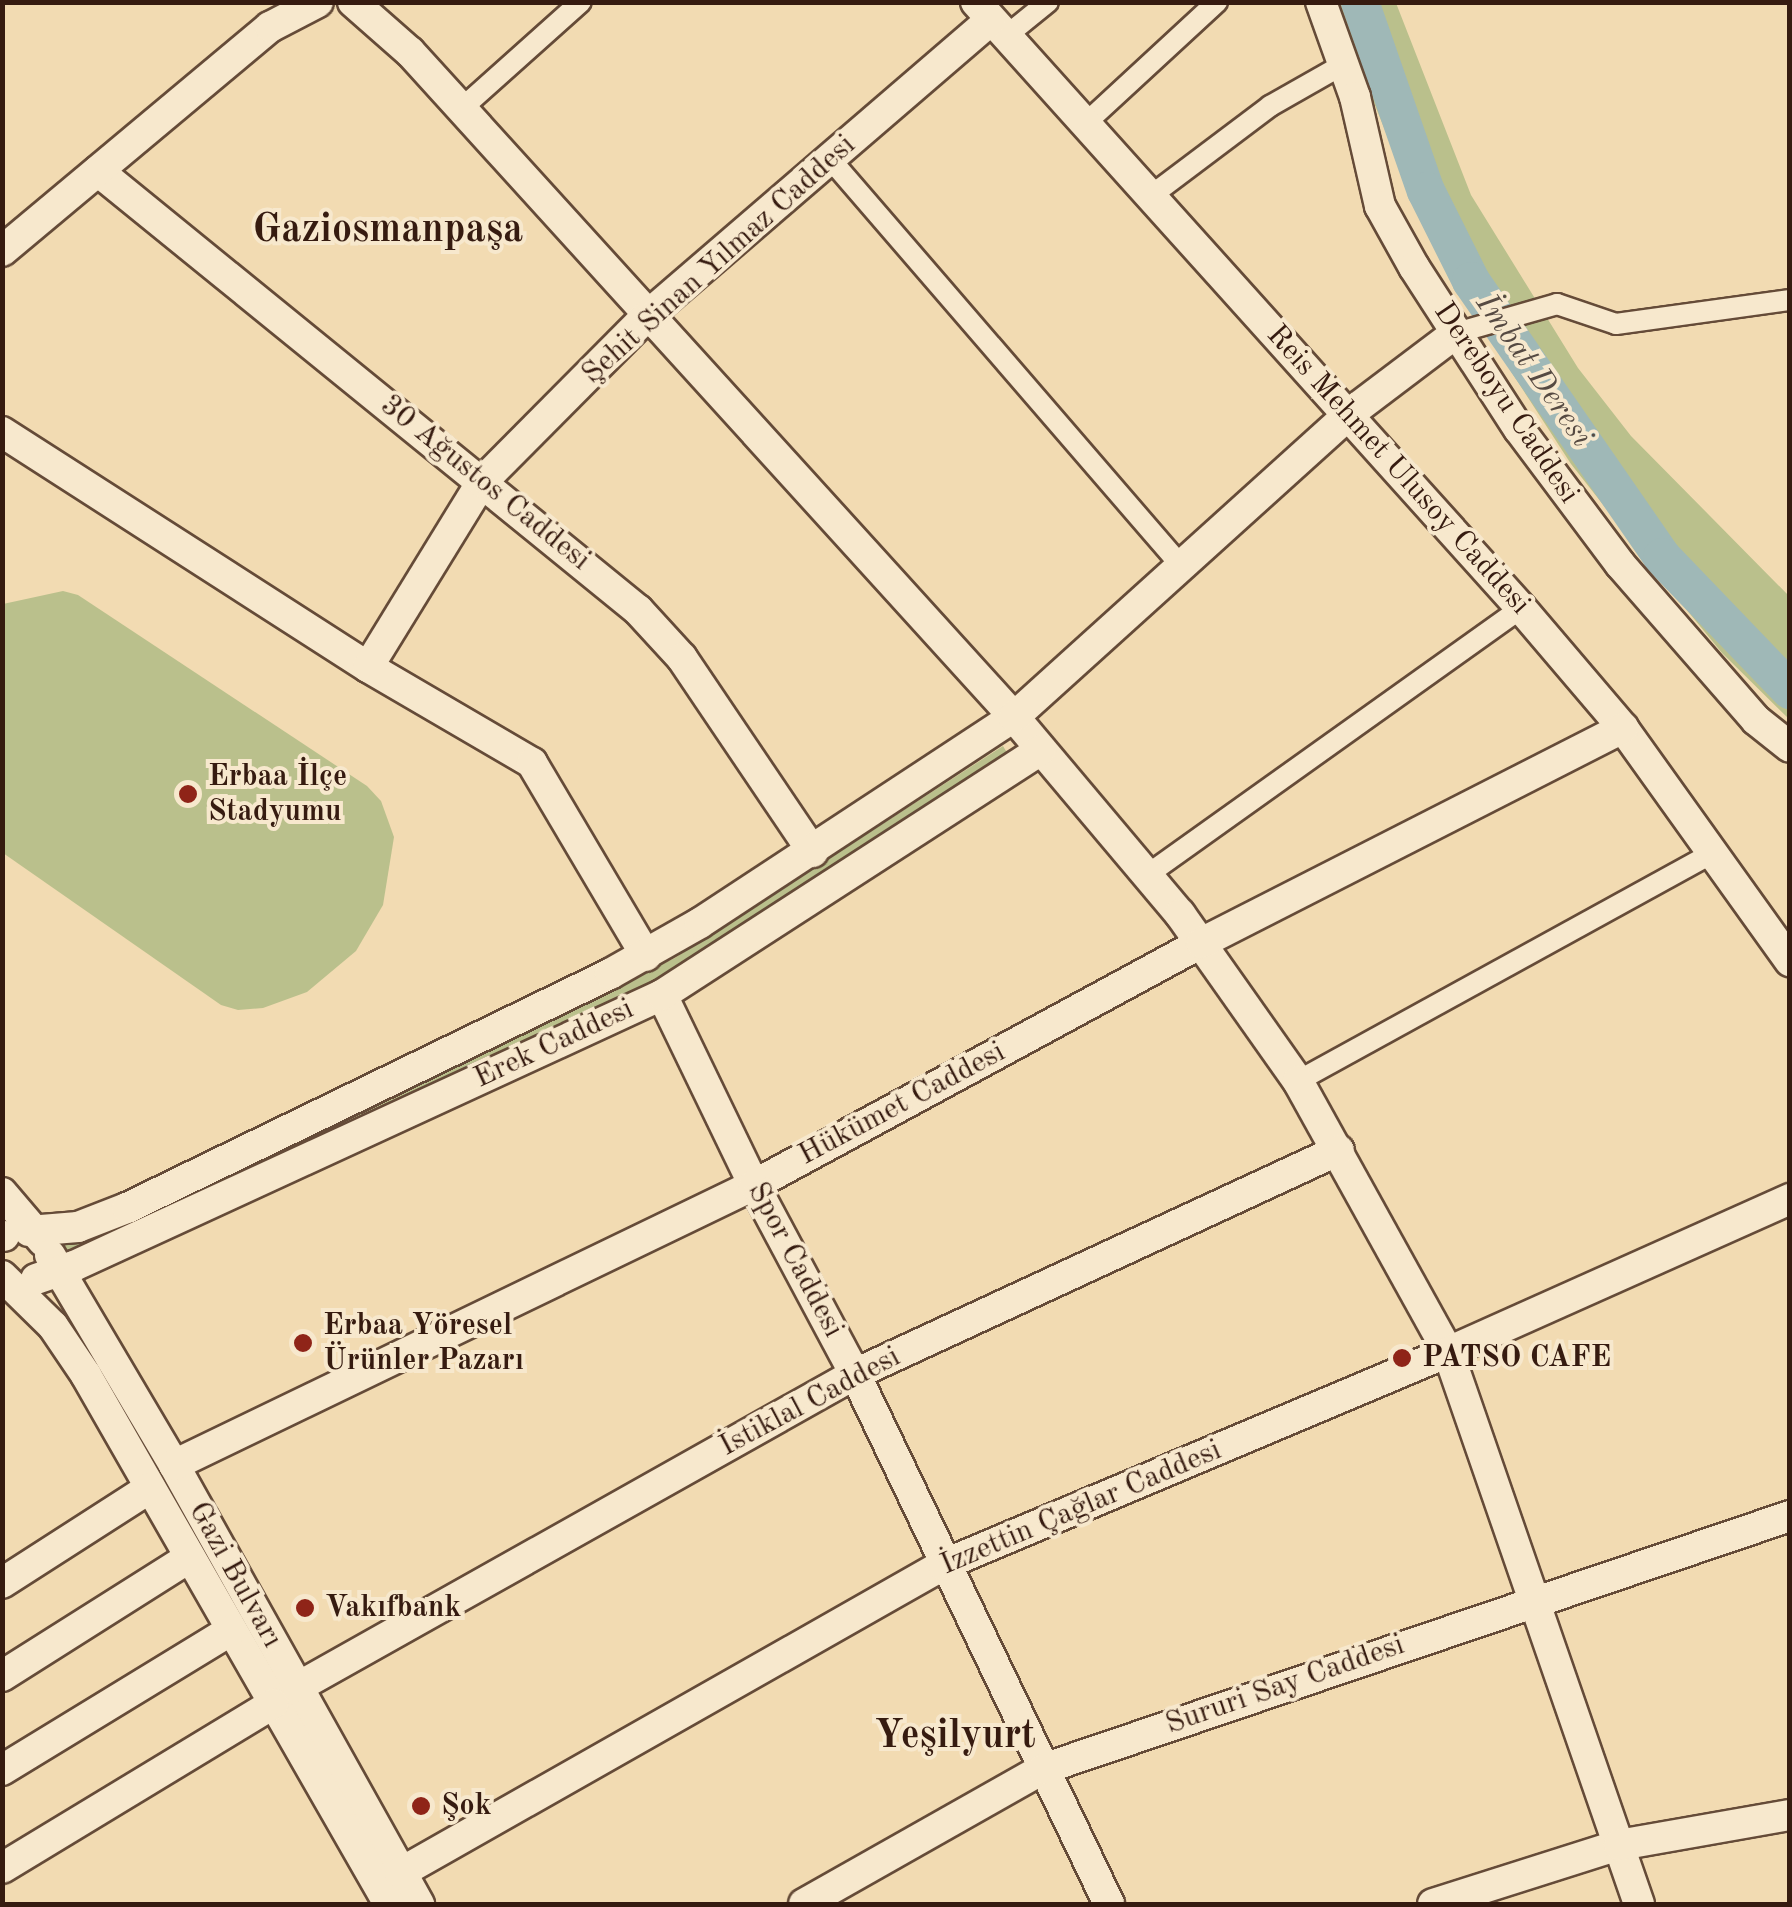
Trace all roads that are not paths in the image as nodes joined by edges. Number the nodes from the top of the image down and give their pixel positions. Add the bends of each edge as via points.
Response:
1 (318, 2) edge
2 (353, 2) edge
3 (386, 2) edge
4 (580, 2) edge
5 (1048, 2) edge
6 (1216, 2) edge
7 (1320, 2) edge
8 (279, 15) edge
9 (991, 19) edge
10 (410, 52) junction
11 (1344, 64) junction
12 (460, 110) junction
13 (1087, 122) junction
14 (831, 160) junction
15 (98, 171) junction
16 (1152, 194) junction
17 (2, 251) edge
18 (1790, 300) edge
19 (648, 315) junction
20 (1456, 333) junction
21 (1348, 414) junction
22 (2, 432) edge
23 (482, 482) junction
24 (1184, 568) junction
25 (1521, 608) junction
26 (368, 667) junction
27 (1014, 718) junction
28 (1622, 728) junction
29 (1790, 746) edge
30 (1041, 750) junction
31 (813, 852) junction
32 (1712, 853) junction
33 (1147, 874) junction
34 (1201, 943) junction
35 (646, 956) junction
36 (1790, 961) edge
37 (662, 995) junction
38 (1298, 1081) junction
39 (1339, 1150) junction
40 (754, 1185) junction
41 (2, 1193) edge
42 (1790, 1199) edge
43 (29, 1246) edge
44 (3, 1276) edge
45 (1448, 1352) junction
46 (855, 1374) junction
47 (174, 1466) junction
48 (150, 1488) junction
49 (1790, 1516) edge
50 (190, 1557) junction
51 (943, 1566) junction
52 (2, 1583) edge
53 (1537, 1599) junction
54 (231, 1630) junction
55 (2, 1676) edge
56 (285, 1696) junction
57 (1043, 1768) junction
58 (2, 1770) edge
59 (1790, 1815) edge
60 (1619, 1845) junction
61 (2, 1868) edge
62 (381, 1892) edge
63 (418, 1904) edge
64 (804, 1904) edge
65 (1109, 1904) edge
66 (1433, 1904) edge
67 (1639, 1904) edge

1 - 8 street
2 - 10 street
3 - 10 street
4 - 12 street
5 - 9 street
6 - 13 street
7 - 11 street, Dereboyu Caddesi
8 - 15 street
9 - 13 street, Reis Mehmet Ulusoy Caddesi
9 - 14 street, Şehit Sinan Yılmaz Caddesi
10 - 12 street
11 - 16 street via 1270,106
11 - 20 street, Dereboyu Caddesi via 1380,206
12 - 19 street
13 - 16 street, Reis Mehmet Ulusoy Caddesi
14 - 19 street, Şehit Sinan Yılmaz Caddesi
14 - 24 street
15 - 17 street
15 - 23 street, 30 Ağustos Caddesi
16 - 21 street, Reis Mehmet Ulusoy Caddesi
18 - 20 street via 1616,324 1556,304
19 - 23 street, Şehit Sinan Yılmaz Caddesi
19 - 27 street
20 - 21 street, Erek Caddesi
20 - 29 street, Dereboyu Caddesi via 1620,564 1756,720
21 - 24 street, Erek Caddesi
21 - 25 street, Reis Mehmet Ulusoy Caddesi
22 - 26 street
23 - 26 street, Şehit Sinan Yılmaz Caddesi
23 - 31 street, 30 Ağustos Caddesi via 660,631
24 - 27 street, Erek Caddesi
25 - 28 street, Reis Mehmet Ulusoy Caddesi
25 - 33 street
26 - 35 street via 532,764
27 - 30 street
27 - 31 street, Erek Caddesi
28 - 32 street, Reis Mehmet Ulusoy Caddesi
28 - 34 street, Hükümet Caddesi
30 - 33 street
30 - 37 street, Erek Caddesi
31 - 35 street, Erek Caddesi
32 - 36 street, Reis Mehmet Ulusoy Caddesi
32 - 38 street
33 - 34 street
34 - 38 street
34 - 40 street, Hükümet Caddesi
35 - 43 street, Erek Caddesi via 126,1208
37 - 40 street, Spor Caddesi
37 - 43 street, Erek Caddesi
38 - 39 street
39 - 45 street
39 - 46 street, İstiklal Caddesi
40 - 46 street, Spor Caddesi
40 - 47 street, Hükümet Caddesi
41 - 43 street, Gazi Bulvarı
42 - 45 street, İzzettin Çağlar Caddesi
43 - 44 street, Gazi Bulvarı via 19,1282
43 - 47 street, Gazi Bulvarı
44 - 48 street, Gazi Bulvarı via 59,1333
45 - 51 street, İzzettin Çağlar Caddesi
45 - 53 street
46 - 51 street, Spor Caddesi
46 - 56 street, İstiklal Caddesi
47 - 56 street, Gazi Bulvarı
48 - 50 street, Gazi Bulvarı
48 - 52 street
49 - 53 street, Sururi Say Caddesi
50 - 54 street, Gazi Bulvarı
50 - 55 street
51 - 57 street, Spor Caddesi
51 - 62 street, İzzettin Çağlar Caddesi
53 - 57 street, Sururi Say Caddesi
53 - 60 street
54 - 56 street, Gazi Bulvarı
54 - 58 street
56 - 61 street, İstiklal Caddesi
56 - 62 street, Gazi Bulvarı
57 - 64 street, Sururi Say Caddesi
57 - 65 street, Spor Caddesi
59 - 60 street
60 - 66 street
60 - 67 street
62 - 63 street, Gazi Bulvarı

